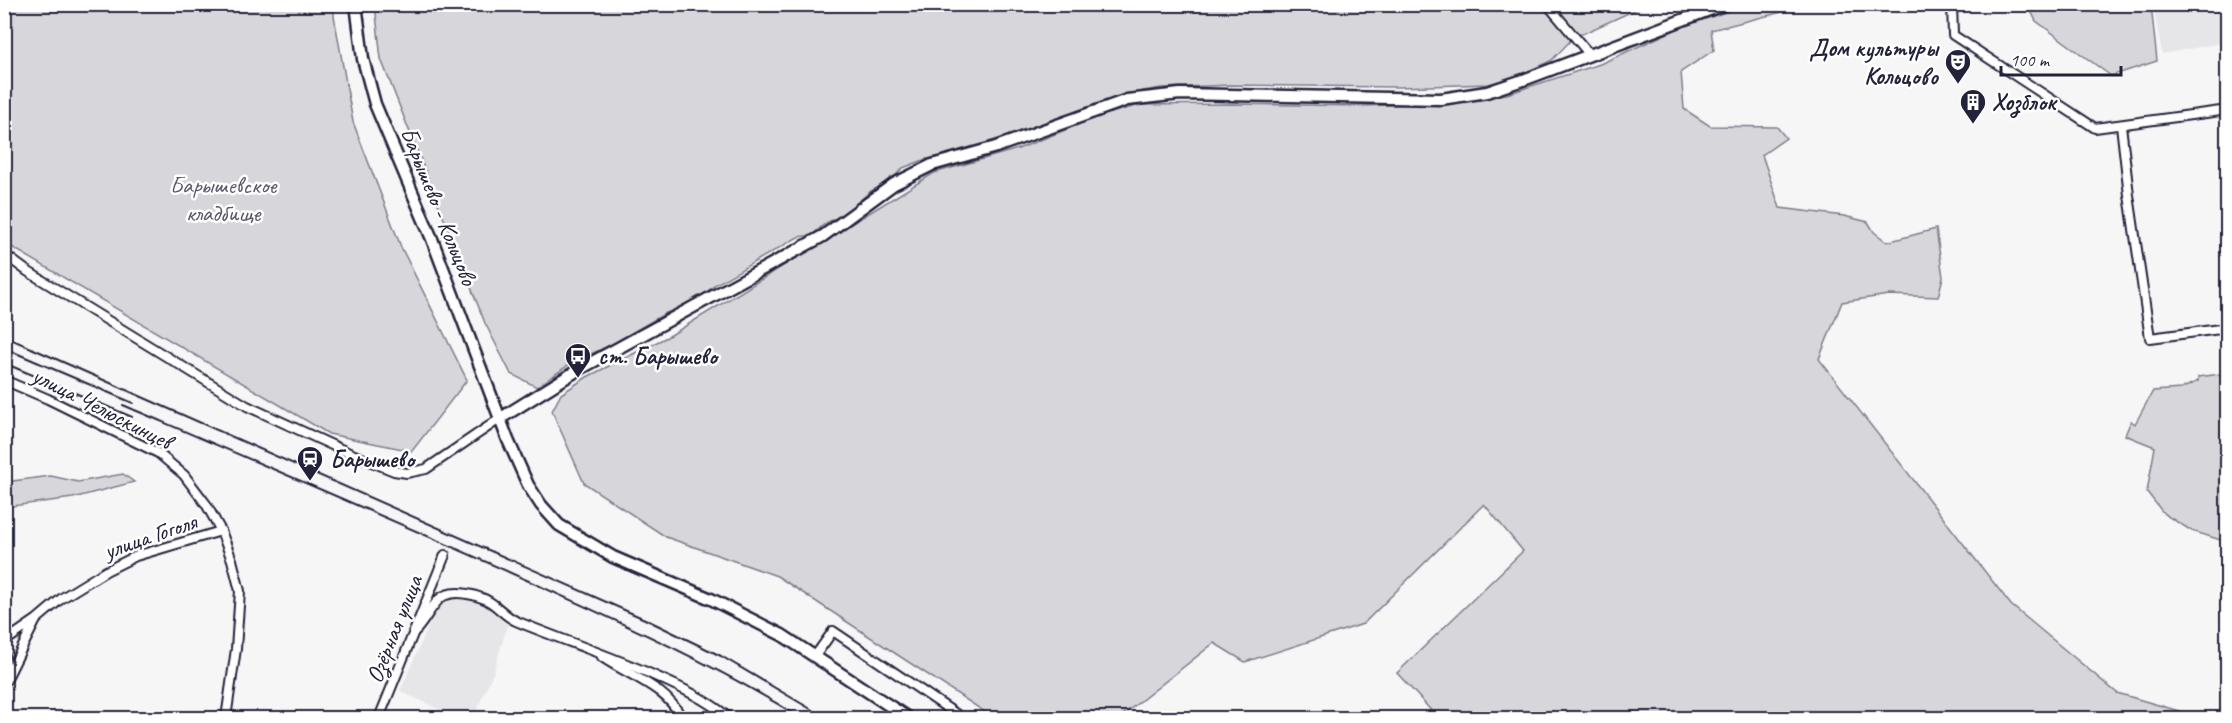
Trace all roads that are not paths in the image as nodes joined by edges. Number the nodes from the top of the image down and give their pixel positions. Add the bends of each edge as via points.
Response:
1 (356, 4) edge
2 (1547, 4) edge
3 (1725, 4) edge
4 (1952, 4) edge
5 (1590, 55) junction
6 (2228, 110) edge
7 (2121, 125) junction
8 (4, 254) edge
9 (2228, 328) edge
10 (4, 380) edge
11 (501, 418) junction
12 (221, 531) junction
13 (445, 555) dead end
14 (36, 620) junction
15 (414, 632) junction
16 (4, 642) edge
17 (4, 652) edge
18 (594, 652) junction
19 (815, 656) junction
20 (6, 680) edge
21 (226, 718) edge
22 (380, 718) edge
23 (682, 718) edge
24 (729, 718) edge
25 (908, 718) edge
26 (962, 718) edge

1 - 11 main road, Барышево - Кольцово via 363,59 375,104
2 - 5 street
3 - 5 main road
4 - 7 street via 1953,35 2095,128
5 - 11 main road via 1487,92 1441,99 1180,94 1127,100 996,147 932,165 894,184 823,236 578,370
6 - 7 street
7 - 9 street via 2150,338
8 - 11 street via 247,406 394,471 426,469
10 - 12 street, улица Челюскинцев via 158,453 199,494
11 - 19 main road, Барышево - Кольцово via 528,485 559,525 613,557 711,599
12 - 14 street, улица Гоголя via 136,556 83,584
12 - 21 street, улица Челюскинцев via 240,591
13 - 15 street, Озёрная улица
14 - 16 street, улица Гоголя
14 - 20 street
15 - 18 street via 440,598 465,594 485,598 513,620
15 - 22 street, Озёрная улица
17 - 20 street
18 - 23 street via 661,690
18 - 24 street via 704,699
19 - 25 main road, Барышево - Кольцово
19 - 26 street via 833,631

